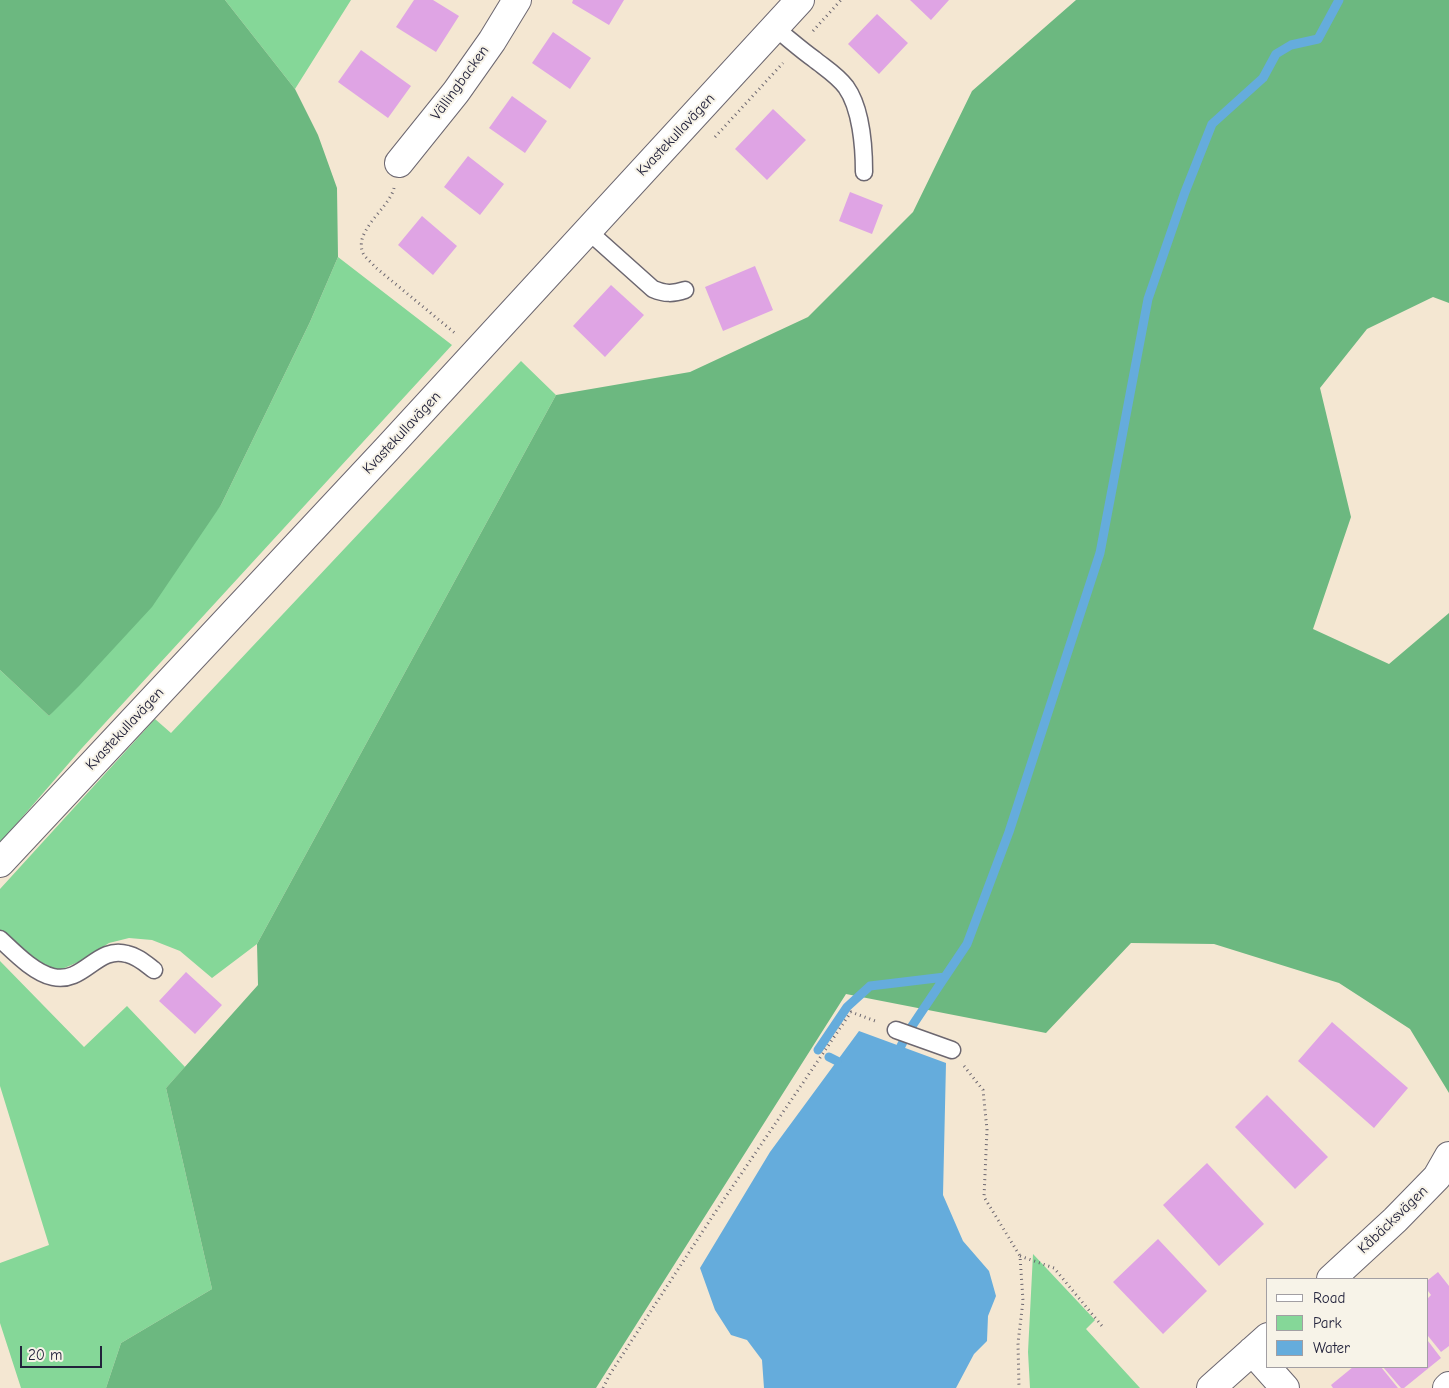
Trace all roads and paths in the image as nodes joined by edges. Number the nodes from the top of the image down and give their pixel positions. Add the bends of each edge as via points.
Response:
1 (516, 0) edge
2 (800, 0) edge
3 (775, 28) junction
4 (399, 163) joint
5 (864, 172) dead end
6 (587, 230) junction
7 (685, 290) dead end
8 (478, 350) junction
9 (0, 863) edge
10 (0, 939) edge
11 (154, 970) dead end
12 (896, 1030) joint
13 (952, 1050) joint
14 (1449, 1156) edge
15 (1020, 1256) junction
16 (1332, 1278) edge
17 (1102, 1326) dead end
18 (1260, 1344) edge
19 (1274, 1368) edge
20 (603, 1388) edge
21 (1019, 1388) edge
22 (1211, 1388) edge
23 (1285, 1388) edge

1 - 4 street, Vällingbacken via 456,92
2 - 3 street, Kvastekullavägen
3 - 5 lane via 846,87 860,126
3 - 6 street, Kvastekullavägen
4 - 8 path via 392,196 364,233 361,244 364,254 375,267
6 - 7 lane via 653,288 664,293
6 - 8 street, Kvastekullavägen
8 - 9 street, Kvastekullavägen
10 - 11 lane via 29,965 52,977 68,978 112,953 128,954
12 - 13 lane
12 - 20 path via 851,1012 714,1214
13 - 15 path via 983,1090 987,1130 984,1197
14 - 16 street, Kåbäcksvägen via 1431,1183
15 - 17 path via 1054,1268
15 - 21 path via 1023,1301 1018,1343
18 - 22 street
19 - 23 street

